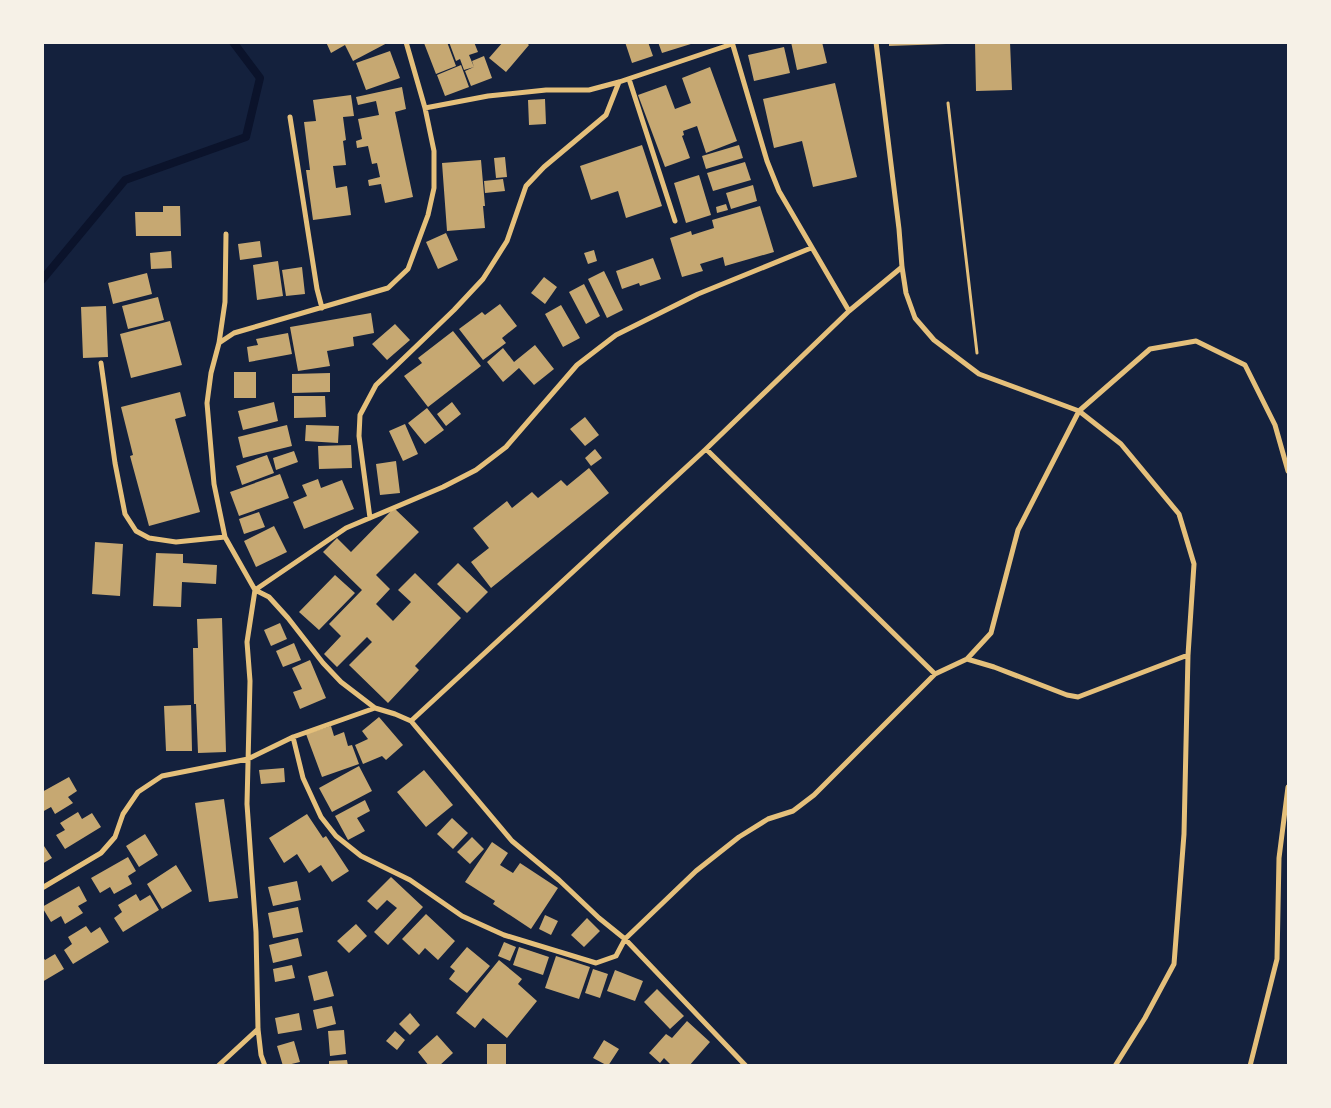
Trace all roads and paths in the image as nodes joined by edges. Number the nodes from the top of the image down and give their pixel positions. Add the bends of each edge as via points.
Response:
1 (876, 42) edge
2 (732, 43) edge
3 (408, 44) edge
4 (629, 79) junction
5 (619, 82) junction
6 (948, 103) dead end
7 (425, 108) junction
8 (290, 117) dead end
9 (675, 221) dead end
10 (226, 234) dead end
11 (811, 248) junction
12 (902, 267) junction
13 (322, 308) junction
14 (849, 311) junction
15 (219, 343) junction
16 (101, 363) dead end
17 (979, 374) junction
18 (1079, 411) junction
19 (706, 449) junction
20 (1288, 471) edge
21 (370, 518) junction
22 (225, 537) junction
23 (255, 590) junction
24 (1188, 655) junction
25 (967, 659) junction
26 (935, 674) junction
27 (375, 708) junction
28 (411, 721) junction
29 (293, 737) junction
30 (248, 759) junction
31 (1288, 786) edge
32 (42, 888) edge
33 (625, 939) junction
34 (258, 1029) junction
35 (218, 1066) edge
36 (264, 1066) edge
37 (746, 1066) edge
38 (1115, 1066) edge
39 (1250, 1066) edge

1 - 12 street
2 - 4 street
2 - 11 street via 767,161 779,191
3 - 7 street
4 - 5 street
4 - 9 street
5 - 7 street via 589,90 546,90 488,96
5 - 21 street via 606,115 526,186 507,240 483,279 376,385 360,415 359,436
6 - 17 path
7 - 13 street via 434,151 434,188 408,270 388,288
8 - 13 street
10 - 15 street via 225,302
11 - 14 street
11 - 21 street via 698,294 616,335 577,365 506,447 476,470
12 - 14 street
12 - 17 street via 906,293 916,318 934,340
13 - 15 street via 234,333
14 - 19 street
15 - 22 street via 207,403 214,484
16 - 22 street via 114,463 125,514 136,531 149,538 176,542
17 - 18 street
18 - 20 street via 1150,349 1196,341 1245,365 1276,425
18 - 24 street via 1121,444 1179,514 1194,564
18 - 25 street via 1018,530 991,633
19 - 26 street
19 - 28 street
21 - 23 street via 346,528
22 - 23 street
23 - 27 street via 269,597 341,682
23 - 30 street via 247,642 250,681
24 - 25 street via 1078,697
24 - 38 street via 1184,834 1174,964
25 - 26 street
26 - 33 street via 814,795 794,811 768,819 739,837 696,870
27 - 28 street
27 - 29 street
28 - 33 street via 512,841
29 - 30 street
29 - 33 street via 303,778 321,817 336,836 362,856 410,880 462,916 504,935 596,963 616,956
30 - 32 street via 162,776 138,792 123,814 115,837 102,853
30 - 34 street via 247,804 256,932
31 - 39 street via 1279,858 1277,959
33 - 37 street
34 - 35 street
34 - 36 street

